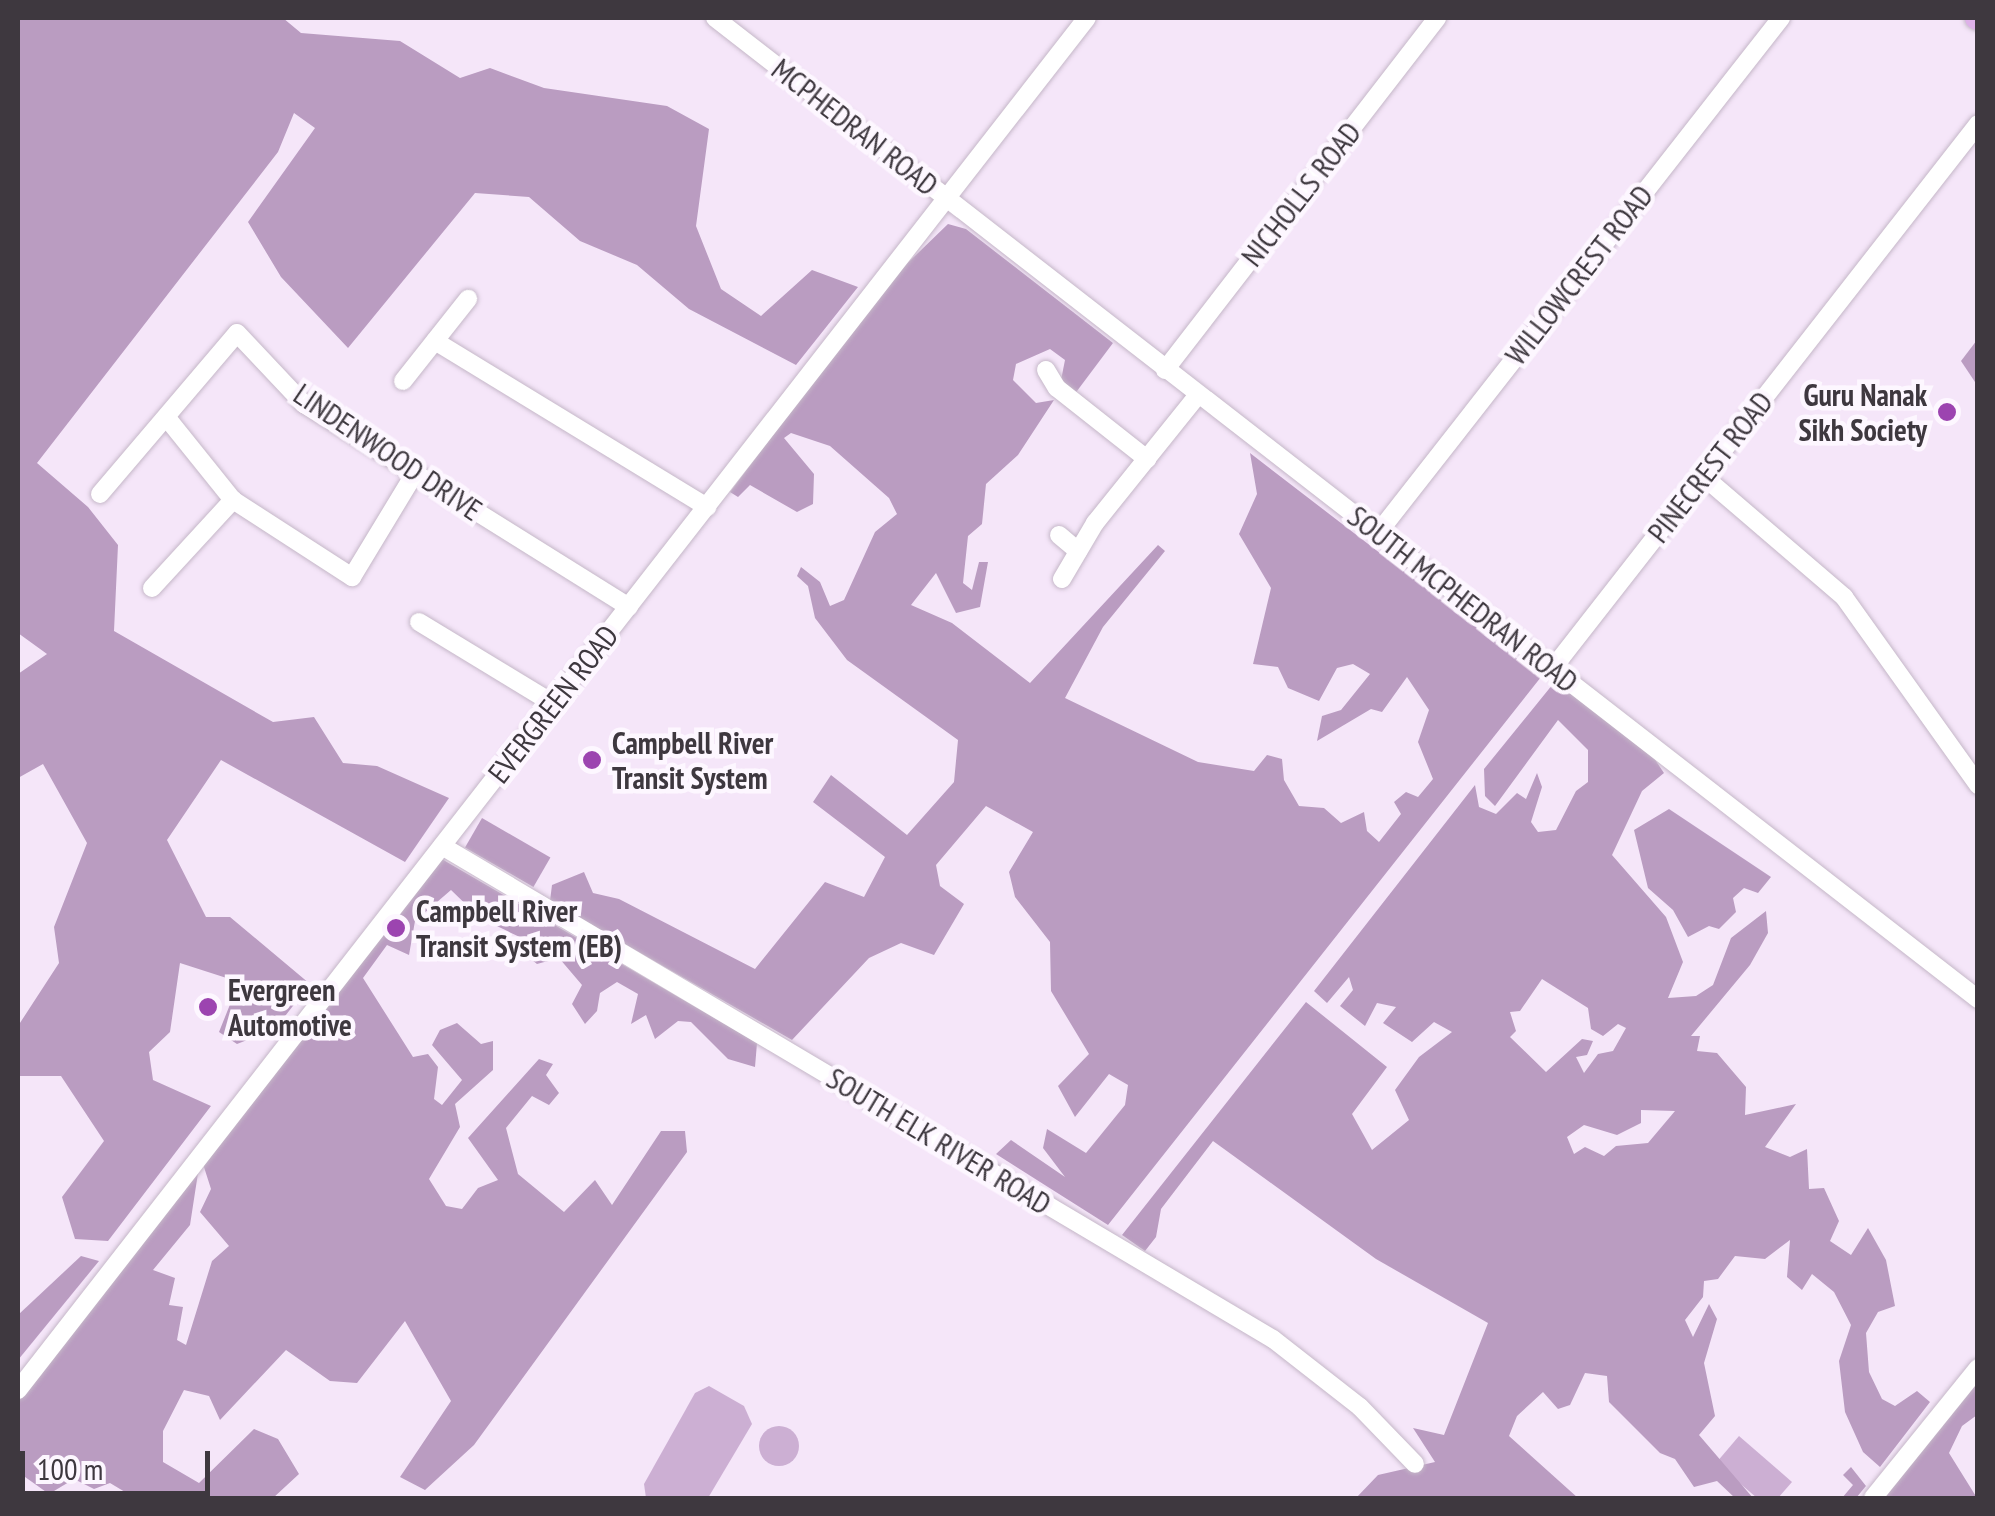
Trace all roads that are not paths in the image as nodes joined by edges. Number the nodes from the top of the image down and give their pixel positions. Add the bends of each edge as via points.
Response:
1 (716, 18) edge
2 (1087, 18) edge
3 (1436, 18) edge
4 (1781, 18) edge
5 (740, 25) edge
6 (1978, 124) edge
7 (948, 198) junction
8 (468, 299) dead end
9 (435, 341) junction
10 (1046, 370) dead end
11 (1165, 370) junction
12 (403, 381) dead end
13 (1198, 396) junction
14 (167, 418) junction
15 (1147, 459) junction
16 (415, 473) junction
17 (1703, 476) junction
18 (100, 494) dead end
19 (234, 500) junction
20 (707, 507) junction
21 (1378, 533) junction
22 (1060, 536) dead end
23 (1078, 550) junction
24 (1062, 579) dead end
25 (152, 588) dead end
26 (629, 608) junction
27 (419, 622) dead end
28 (1553, 668) junction
29 (554, 704) junction
30 (1978, 785) edge
31 (442, 846) junction
32 (1978, 999) edge
33 (1978, 1368) edge
34 (18, 1390) edge
35 (1415, 1464) dead end
36 (1873, 1498) edge

1 - 5 street, MCPHEDRAN ROAD
2 - 7 street, EVERGREEN ROAD
3 - 11 street, NICHOLLS ROAD
4 - 21 street, WILLOWCREST ROAD
5 - 7 street, MCPHEDRAN ROAD
6 - 17 street, PINECREST ROAD
7 - 11 street, SOUTH MCPHEDRAN ROAD
7 - 20 street, EVERGREEN ROAD
8 - 9 street
9 - 12 street
9 - 20 street
10 - 15 street via 1057,388
11 - 13 street, SOUTH MCPHEDRAN ROAD
13 - 15 street
13 - 21 street, SOUTH MCPHEDRAN ROAD
14 - 16 street, LINDENWOOD DRIVE via 237,333 304,404
14 - 18 street, LINDENWOOD DRIVE
14 - 19 street
15 - 23 street
16 - 19 street via 352,577
16 - 26 street, LINDENWOOD DRIVE
17 - 28 street, PINECREST ROAD
17 - 30 street via 1844,597
19 - 25 street
20 - 26 street, EVERGREEN ROAD
21 - 28 street, SOUTH MCPHEDRAN ROAD
22 - 23 street
23 - 24 street
26 - 29 street, EVERGREEN ROAD
27 - 29 street
28 - 32 street, SOUTH MCPHEDRAN ROAD
29 - 31 street, EVERGREEN ROAD
31 - 34 street, EVERGREEN ROAD
31 - 35 street, SOUTH ELK RIVER ROAD via 1273,1339 1360,1406
33 - 36 street

